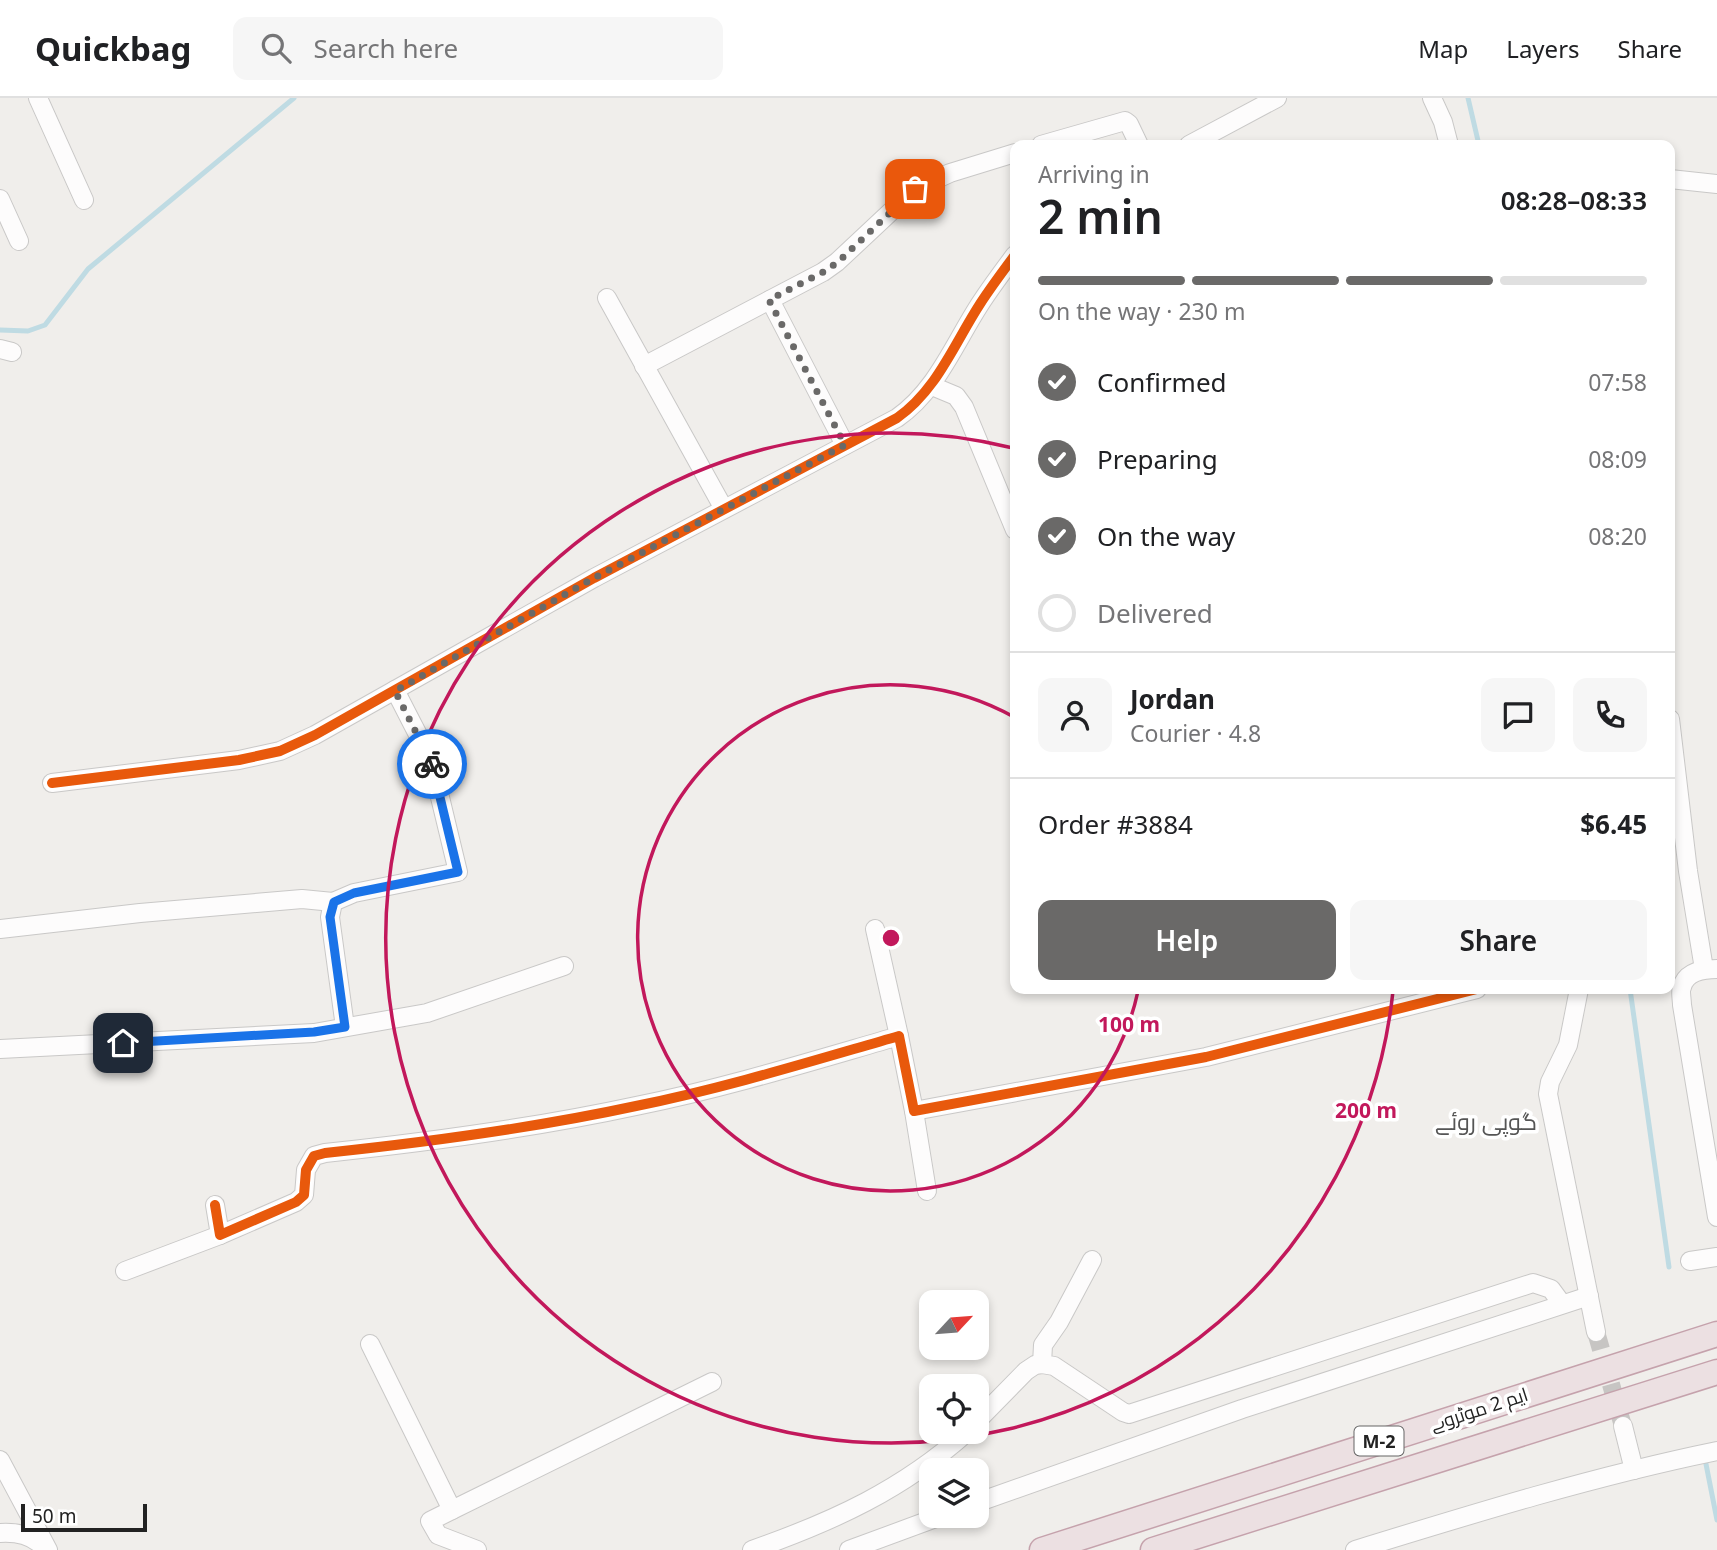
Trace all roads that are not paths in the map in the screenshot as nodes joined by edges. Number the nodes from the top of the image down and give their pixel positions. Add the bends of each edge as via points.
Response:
1 (38, 98) edge
2 (1278, 98) edge
3 (1432, 98) edge
4 (1058, 140) edge
5 (1137, 140) edge
6 (1198, 140) edge
7 (1448, 140) edge
8 (1010, 155) edge
9 (1675, 180) edge
10 (1717, 184) edge
11 (0, 199) edge
12 (84, 200) dead end
13 (19, 241) dead end
14 (1010, 262) edge
15 (607, 299) dead end
16 (769, 300) junction
17 (644, 366) junction
18 (932, 386) junction
19 (845, 445) junction
20 (724, 509) junction
21 (1010, 518) edge
22 (395, 691) junction
23 (1675, 761) edge
24 (52, 783) dead end
25 (334, 902) junction
26 (0, 929) edge
27 (875, 929) dead end
28 (564, 966) dead end
29 (1710, 969) edge
30 (1457, 994) edge
31 (1578, 994) edge
32 (345, 1027) junction
33 (898, 1036) junction
34 (0, 1049) edge
35 (914, 1111) junction
36 (927, 1191) dead end
37 (215, 1205) dead end
38 (1717, 1217) edge
39 (220, 1235) junction
40 (1717, 1257) edge
41 (1092, 1260) dead end
42 (1690, 1262) dead end
43 (125, 1271) dead end
44 (1589, 1296) junction
45 (1562, 1304) junction
46 (1596, 1332) tunnel mouth
47 (1717, 1334) edge
48 (370, 1344) dead end
49 (1042, 1364) junction
50 (1717, 1372) edge
51 (712, 1382) dead end
52 (989, 1409) edge
53 (1623, 1426) tunnel mouth
54 (952, 1444) edge
55 (1717, 1451) edge
56 (0, 1460) edge
57 (1634, 1469) junction
58 (989, 1498) edge
59 (452, 1510) junction
60 (919, 1524) edge
61 (0, 1533) edge
62 (48, 1550) edge
63 (477, 1550) edge
64 (752, 1550) edge
65 (849, 1550) edge
66 (1042, 1550) edge
67 (1153, 1550) edge
68 (1355, 1550) edge

1 - 12 street
2 - 6 street
3 - 7 street
4 - 5 street via 1125,121
8 - 16 street via 915,189 838,262
9 - 10 street
11 - 13 street
14 - 18 street
15 - 17 street
16 - 17 street
16 - 19 street
17 - 20 street
18 - 19 street via 911,408
18 - 21 street via 956,396 964,407
19 - 20 street
20 - 22 street
22 - 24 street via 315,735 265,755
22 - 25 street via 431,760 458,872 354,893
23 - 29 street via 1688,871
25 - 26 street via 302,899
25 - 32 street via 330,917
27 - 33 street
28 - 32 street via 427,1013
29 - 38 street via 1689,976 1682,986 1682,1005
30 - 35 street via 1206,1058
31 - 44 street via 1567,1045 1548,1094
32 - 34 street
33 - 35 street
33 - 39 street via 635,1107 418,1144 314,1156 306,1170 304,1195 296,1202
35 - 36 street
37 - 39 street
39 - 43 street
40 - 42 street
41 - 49 street via 1043,1345
44 - 45 street
44 - 46 street
45 - 49 street via 1551,1289 1533,1283 1129,1414 1054,1366
45 - 58 street
47 - 66 highway, ایم 2 موٹروے / M-2
48 - 59 street
49 - 52 street via 1026,1371
50 - 67 highway, ایم 2 موٹروے / M-2
51 - 59 street
53 - 57 street
54 - 64 street via 913,1476 836,1519
55 - 57 street
56 - 62 street
57 - 68 street
59 - 63 street via 430,1521 438,1535
60 - 65 street
61 - 62 street via 30,1536

